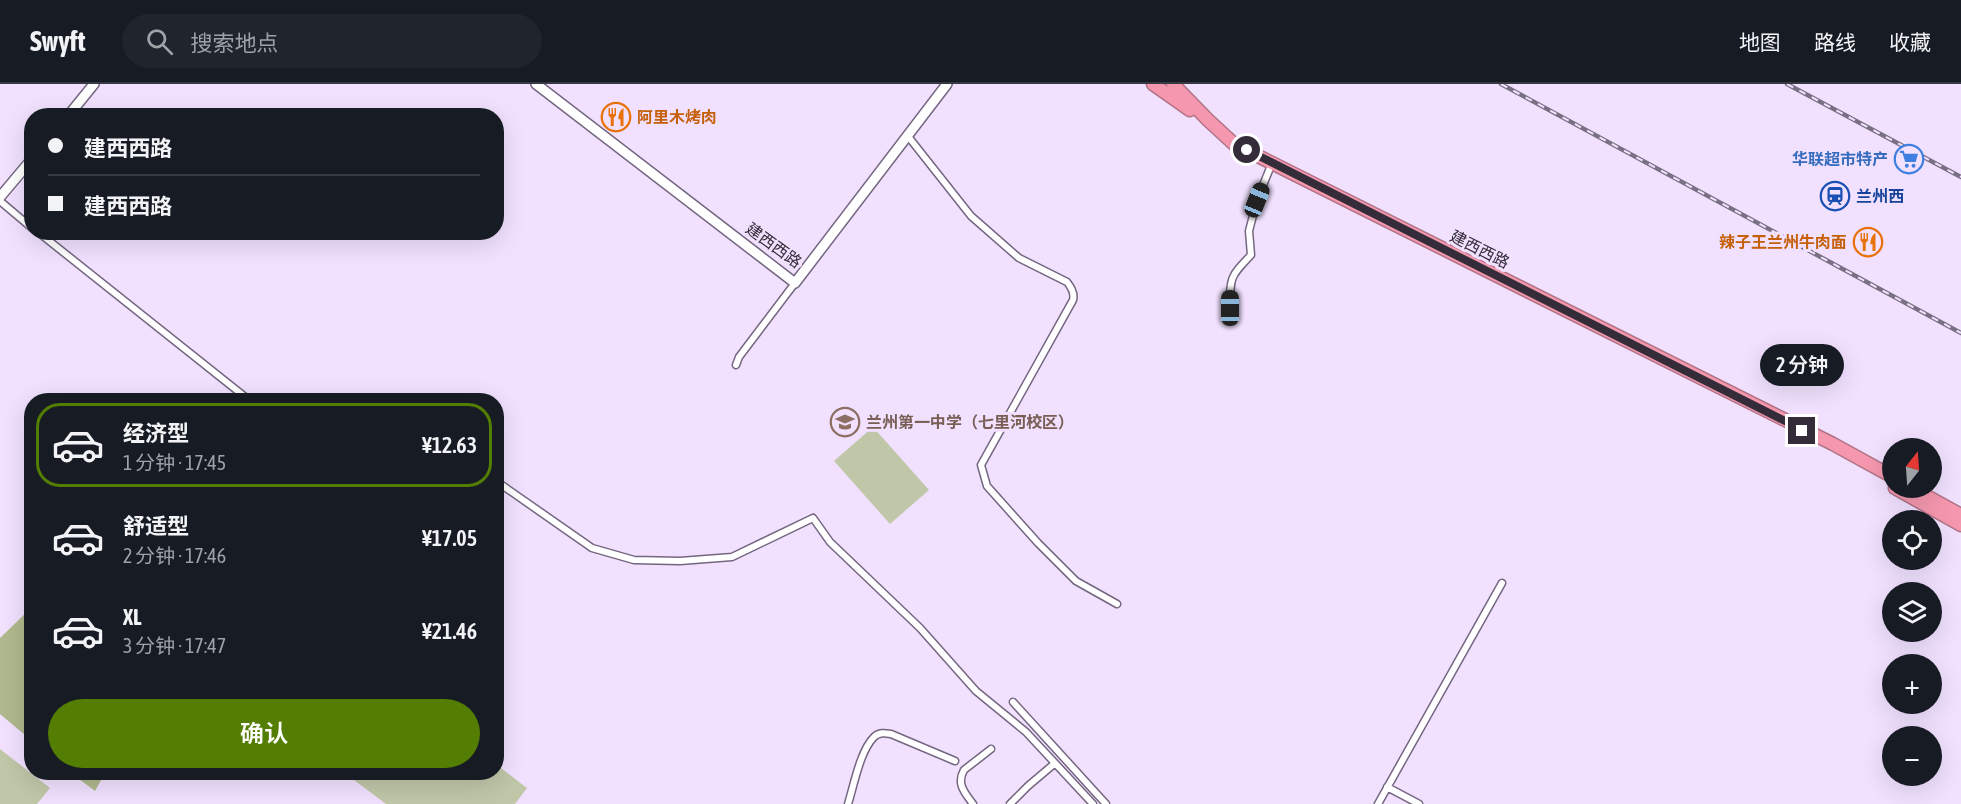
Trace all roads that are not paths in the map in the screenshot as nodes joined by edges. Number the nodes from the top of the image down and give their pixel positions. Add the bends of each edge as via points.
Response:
1 (94, 84) edge
2 (536, 84) edge
3 (947, 84) edge
4 (1153, 84) edge
5 (1173, 84) edge
6 (74, 108) edge
7 (907, 135) junction
8 (1225, 136) junction
9 (1272, 163) junction
10 (24, 169) edge
11 (0, 199) edge
12 (24, 221) edge
13 (48, 240) edge
14 (795, 283) junction
15 (1230, 308) dead end
16 (736, 365) dead end
17 (240, 393) edge
18 (1787, 422) junction
19 (1882, 471) edge
20 (1882, 480) edge
21 (504, 487) edge
22 (1913, 498) edge
23 (1930, 498) edge
24 (1961, 515) edge
25 (1961, 525) edge
26 (1502, 583) dead end
27 (1117, 604) dead end
28 (1013, 702) dead end
29 (991, 749) dead end
30 (955, 761) dead end
31 (1054, 764) junction
32 (1387, 787) junction
33 (848, 804) edge
34 (973, 804) edge
35 (1010, 804) edge
36 (1093, 804) edge
37 (1106, 804) edge
38 (1378, 804) edge
39 (1419, 804) edge

1 - 6 street
2 - 14 street, 建西西路
3 - 7 street, 建西西路
4 - 8 highway
5 - 8 highway, 建西西路
7 - 14 street, 建西西路
7 - 27 street via 971,216 1019,258 1071,288 1072,300 981,465 987,486 1038,543 1076,580
8 - 9 highway, 建西西路
9 - 15 street via 1249,231 1251,255 1233,273
9 - 18 highway, 建西西路
10 - 11 street
11 - 12 street
13 - 17 street
14 - 16 street
18 - 19 highway, 建西西路
18 - 20 highway, 建西西路
21 - 31 street via 592,548 634,560 732,557 813,518 830,542 920,628 990,705 1026,732
22 - 25 highway, 建西西路
23 - 24 highway
26 - 32 street
28 - 37 street
29 - 34 street via 961,774 961,788
30 - 33 street via 881,733 873,738 862,759
31 - 35 street
31 - 36 street
32 - 38 street
32 - 39 street

